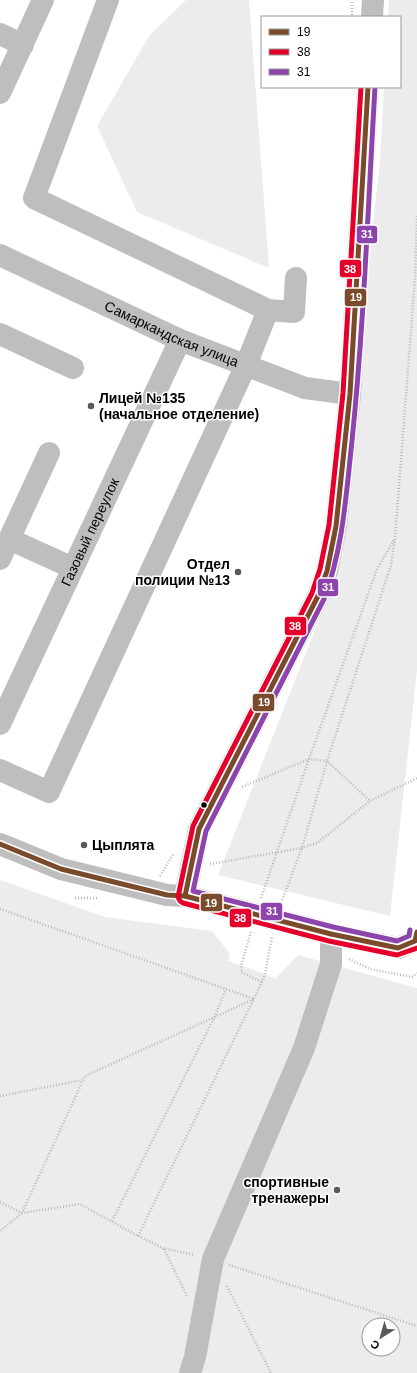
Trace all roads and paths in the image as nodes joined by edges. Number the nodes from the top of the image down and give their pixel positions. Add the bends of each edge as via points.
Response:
1 (43, 0) edge
2 (108, 0) edge
3 (352, 0) edge
4 (372, 0) edge
5 (352, 16) edge
6 (372, 16) edge
7 (0, 34) edge
8 (23, 45) junction
9 (368, 88) edge
10 (0, 92) edge
11 (417, 216) edge
12 (0, 255) edge
13 (296, 278) dead end
14 (268, 310) junction
15 (0, 334) edge
16 (180, 340) junction
17 (246, 365) junction
18 (73, 368) dead end
19 (350, 394) junction
20 (49, 453) dead end
21 (395, 538) junction
22 (9, 539) junction
23 (0, 559) edge
24 (73, 568) junction
25 (0, 724) edge
26 (309, 759) junction
27 (327, 761) junction
28 (0, 770) edge
29 (417, 778) edge
30 (219, 790) junction
31 (370, 801) junction
32 (0, 844) edge
33 (302, 848) junction
34 (175, 852) dead end
35 (276, 852) junction
36 (210, 864) dead end
37 (176, 896) junction
38 (0, 909) edge
39 (266, 917) junction
40 (331, 934) junction
41 (416, 939) edge
42 (262, 982) junction
43 (226, 989) junction
44 (254, 999) junction
45 (214, 1018) junction
46 (84, 1080) junction
47 (0, 1096) edge
48 (0, 1202) edge
49 (22, 1213) junction
50 (112, 1222) junction
51 (0, 1231) edge
52 (138, 1236) junction
53 (163, 1248) junction
54 (213, 1259) junction
55 (227, 1286) dead end
56 (187, 1296) dead end
57 (417, 1326) edge
58 (190, 1373) edge
59 (272, 1373) edge

1 - 8 street
2 - 14 street via 34,198
3 - 5 path
4 - 6 street
7 - 8 street
8 - 10 street
9 - 19 street
11 - 21 path
12 - 16 street, Самаркандская улица
13 - 14 street via 294,312
14 - 17 street
15 - 18 street
16 - 17 street, Самаркандская улица
16 - 24 street, Газовый переулок
17 - 19 street, Самаркандская улица via 305,388
17 - 28 street via 49,792
19 - 30 street via 336,526 327,571 318,596
20 - 22 street
21 - 26 path via 377,569
21 - 27 path via 391,565
22 - 23 street
22 - 24 street
24 - 25 street, Газовый переулок
26 - 27 path
26 - 30 path via 237,789
26 - 35 path
27 - 31 path
27 - 33 path
29 - 31 path
30 - 37 street via 199,829
31 - 33 path via 317,844
32 - 37 street via 61,869
33 - 35 path
33 - 39 path
34 - 37 path via 160,875
35 - 36 path
35 - 39 path
37 - 39 street
38 - 43 path
39 - 40 street
39 - 42 path via 265,974
39 - 42 path via 241,966 241,972
40 - 41 street via 398,948
40 - 54 street via 331,964 304,1048
42 - 44 path
43 - 44 path
43 - 45 path
44 - 45 path
44 - 52 path
45 - 46 path via 85,1076
45 - 50 path
46 - 47 path
46 - 49 path
48 - 49 path
49 - 50 path via 80,1204
49 - 51 path
50 - 52 path
52 - 53 path
53 - 54 path
53 - 56 path
54 - 57 path
54 - 58 street
55 - 59 path

